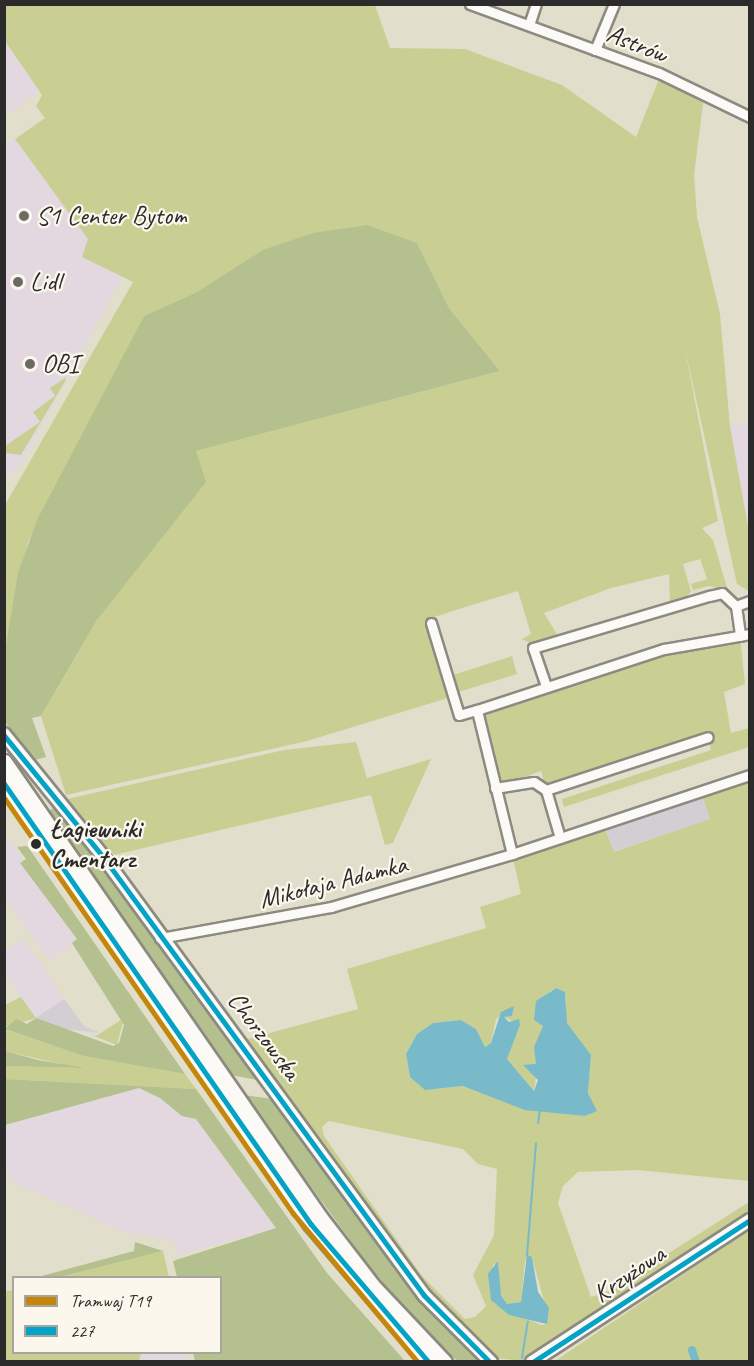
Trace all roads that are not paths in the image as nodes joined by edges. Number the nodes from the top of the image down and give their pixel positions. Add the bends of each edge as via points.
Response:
1 (470, 4) edge
2 (536, 4) edge
3 (614, 4) edge
4 (529, 25) junction
5 (595, 50) junction
6 (750, 117) edge
7 (750, 601) edge
8 (736, 606) junction
9 (431, 623) dead end
10 (745, 635) edge
11 (546, 686) junction
12 (477, 710) junction
13 (4, 734) edge
14 (708, 737) dead end
15 (4, 762) edge
16 (750, 775) edge
17 (4, 782) edge
18 (495, 788) junction
19 (546, 790) junction
20 (560, 838) junction
21 (512, 854) junction
22 (160, 938) junction
23 (202, 1058) junction
24 (750, 1220) edge
25 (438, 1360) edge
26 (491, 1362) edge
27 (532, 1362) edge

1 - 4 street, Astrów
2 - 4 street
3 - 5 street
4 - 5 street, Astrów
5 - 6 street, Astrów
7 - 8 street
8 - 10 street
8 - 11 street via 723,593 533,648
9 - 12 street via 459,715
10 - 11 street via 664,649
11 - 12 street
12 - 18 street
13 - 22 street, Chorzowska
14 - 19 street
15 - 23 main road
16 - 20 street, Mikołaja Adamka
17 - 23 main road
18 - 19 street via 534,782
18 - 21 street
19 - 20 street
20 - 21 street, Mikołaja Adamka
21 - 22 street, Mikołaja Adamka via 331,907
22 - 26 street, Chorzowska via 424,1295
23 - 25 main road via 249,1115 374,1288
23 - 25 main road via 233,1112 330,1250
24 - 27 street, Krzyżowa

